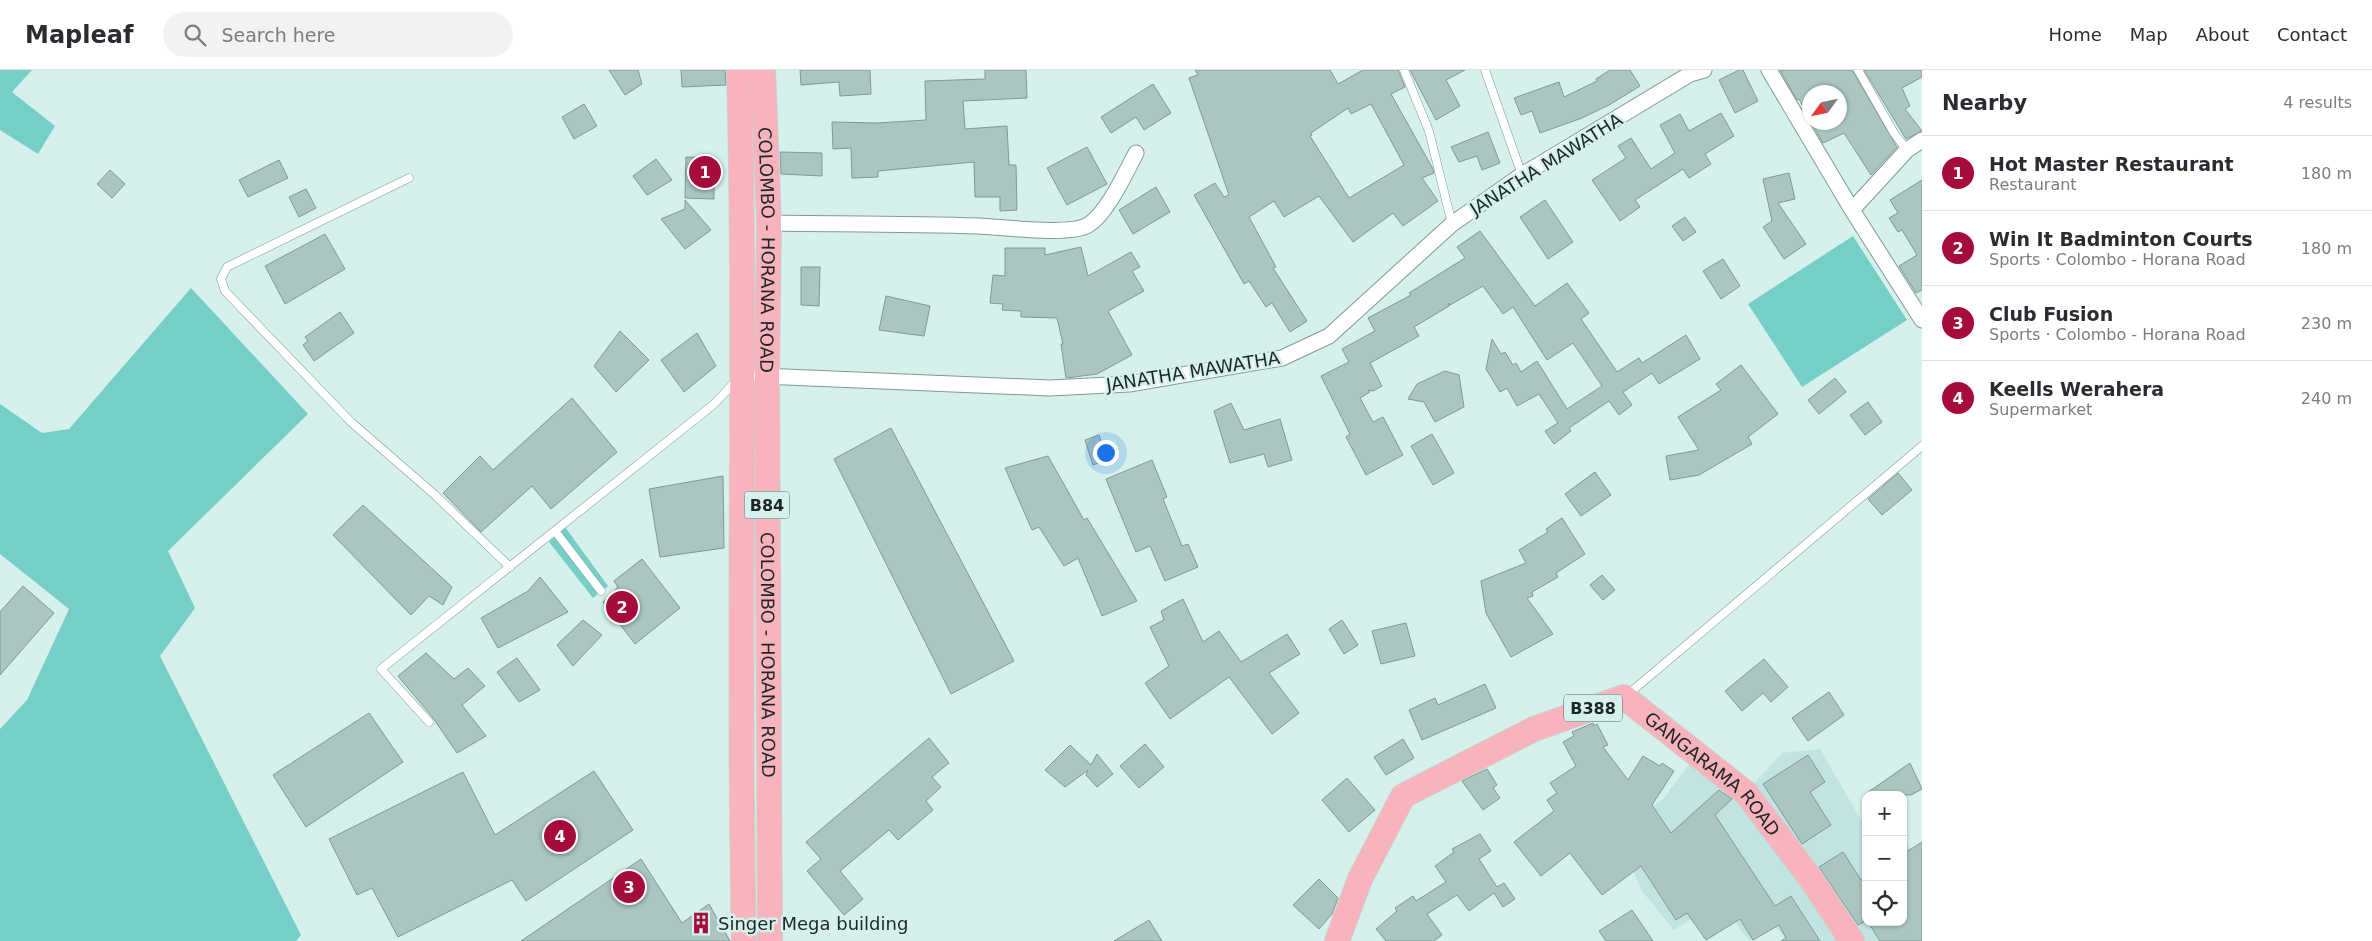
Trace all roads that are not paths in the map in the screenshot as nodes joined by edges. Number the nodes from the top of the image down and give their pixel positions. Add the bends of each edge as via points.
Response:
1 (739, 70) edge
2 (763, 70) edge
3 (1404, 70) edge
4 (1484, 70) edge
5 (1770, 70) edge
6 (1858, 70) edge
7 (1694, 71) edge
8 (1922, 140) edge
9 (1907, 150) junction
10 (1136, 153) dead end
11 (1522, 175) junction
12 (409, 178) dead end
13 (1852, 210) junction
14 (769, 223) junction
15 (1452, 224) junction
16 (1922, 320) edge
17 (741, 376) junction
18 (766, 376) junction
19 (1922, 446) edge
20 (555, 531) junction
21 (510, 567) junction
22 (601, 591) dead end
23 (1624, 697) junction
24 (429, 722) dead end
25 (742, 783) junction
26 (768, 783) junction
27 (744, 941) edge
28 (770, 941) edge
29 (1337, 941) edge
30 (1852, 941) edge

1 - 17 main road, COLOMBO - HORANA ROAD / B84 via 743,225
2 - 14 main road, COLOMBO - HORANA ROAD / B84
3 - 15 lane via 1429,131
4 - 11 lane
5 - 13 street
6 - 9 lane via 1894,134
7 - 11 street, JANATHA MAWATHA
8 - 9 street
9 - 13 street
10 - 14 street via 1104,208 1090,224 1080,229
11 - 15 street, JANATHA MAWATHA
12 - 21 lane via 227,267 221,279 225,291 351,422
13 - 16 street
14 - 18 main road, COLOMBO - HORANA ROAD / B84
15 - 18 street, JANATHA MAWATHA via 1329,336 1282,358 1129,384 1050,388
17 - 18 street, JANATHA MAWATHA
17 - 20 lane via 713,405
17 - 25 main road, COLOMBO - HORANA ROAD / B84
18 - 26 main road, COLOMBO - HORANA ROAD / B84
19 - 23 lane
20 - 21 lane
20 - 22 lane
21 - 24 lane via 381,669
23 - 29 main road, B388 via 1534,729 1403,796 1360,879
23 - 30 main road, GANGARAMA ROAD / B388 via 1746,792 1811,879
25 - 26 main road
25 - 27 main road, COLOMBO - HORANA ROAD / B84
26 - 28 main road, COLOMBO - HORANA ROAD / B84

